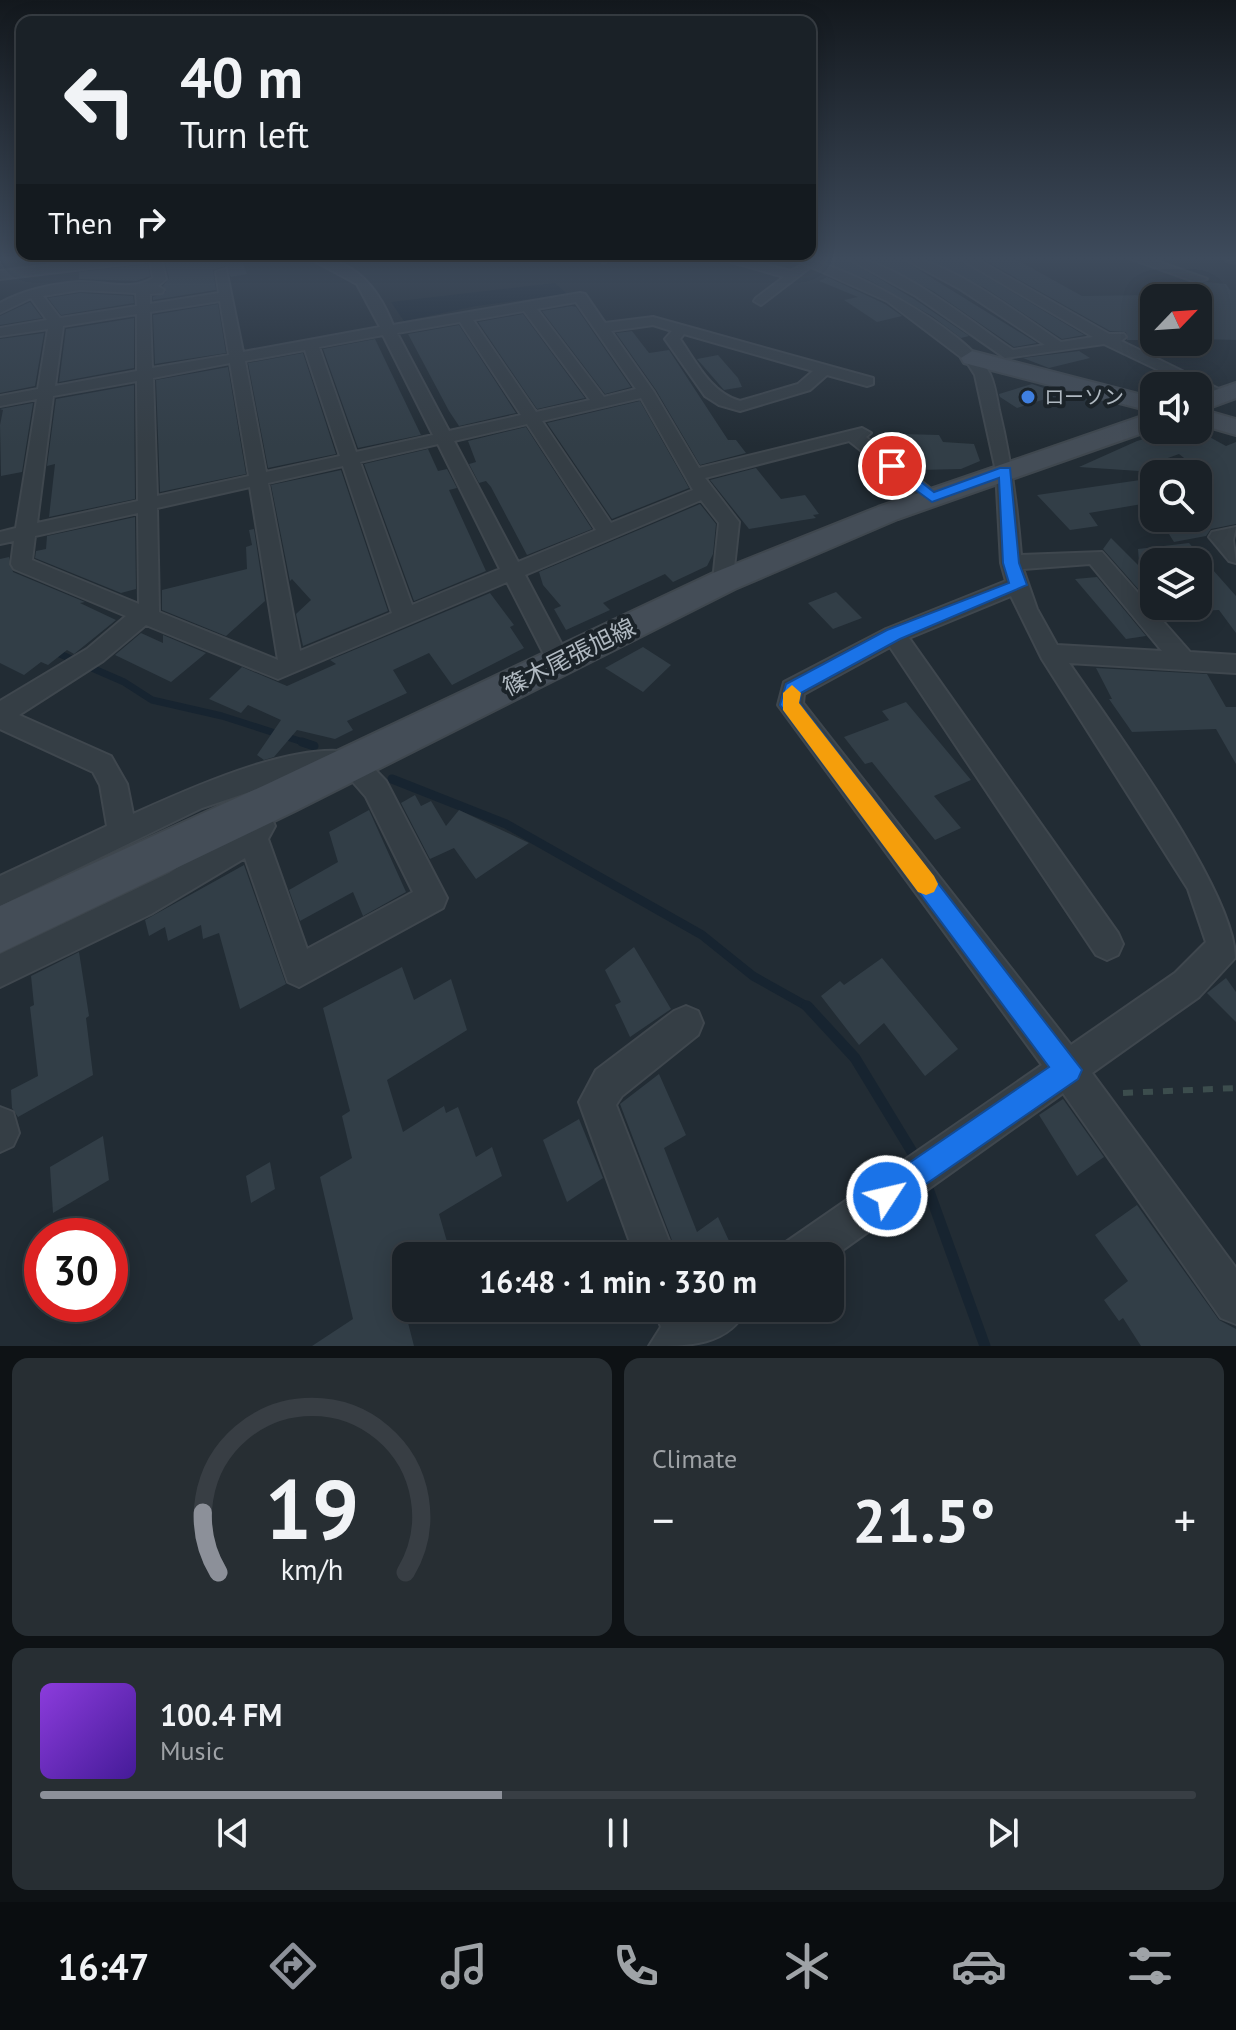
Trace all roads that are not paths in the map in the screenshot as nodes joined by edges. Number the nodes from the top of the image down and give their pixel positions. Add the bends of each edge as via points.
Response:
1 (54, 320) edge
2 (68, 320) edge
3 (145, 320) edge
4 (230, 320) edge
5 (384, 320) edge
6 (439, 320) edge
7 (466, 320) edge
8 (538, 320) edge
9 (595, 320) edge
10 (921, 320) edge
11 (959, 320) edge
12 (1017, 320) edge
13 (1083, 320) edge
14 (56, 323) junction
15 (601, 328) junction
16 (681, 329) junction
17 (388, 330) junction
18 (0, 332) edge
19 (1113, 338) junction
20 (311, 346) junction
21 (1060, 348) junction
22 (236, 358) junction
23 (972, 358) junction
24 (824, 369) junction
25 (146, 374) junction
26 (867, 381) dead end
27 (646, 392) junction
28 (45, 393) junction
29 (1229, 393) edge
30 (0, 401) edge
31 (599, 401) junction
32 (1140, 401) edge
33 (533, 418) junction
34 (1212, 420) edge
35 (1140, 425) edge
36 (1236, 427) edge
37 (445, 438) junction
38 (351, 459) junction
39 (1005, 471) junction
40 (260, 479) junction
41 (700, 483) junction
42 (932, 497) junction
43 (149, 504) junction
44 (607, 532) junction
45 (22, 533) junction
46 (1236, 533) edge
47 (0, 538) edge
48 (1236, 556) edge
49 (512, 573) junction
50 (1014, 574) junction
51 (724, 581) junction
52 (144, 616) junction
53 (405, 618) junction
54 (894, 635) junction
55 (1050, 653) junction
56 (1182, 659) junction
57 (559, 662) junction
58 (1236, 664) edge
59 (291, 666) junction
60 (0, 716) edge
61 (352, 763) junction
62 (280, 798) junction
63 (122, 833) junction
64 (253, 838) junction
65 (0, 891) edge
66 (0, 930) edge
67 (1107, 944) dead end
68 (1230, 947) edge
69 (0, 971) edge
70 (686, 1023) dead end
71 (1078, 1084) junction
72 (0, 1125) edge
73 (0, 1133) edge
74 (650, 1242) edge
75 (820, 1242) edge
76 (1236, 1303) edge

1 - 14 street
2 - 14 street
3 - 25 street
4 - 22 street
5 - 17 street
6 - 17 street
7 - 33 street
8 - 31 street
9 - 15 street
10 - 23 street
11 - 21 street via 1010,355
12 - 21 street
13 - 19 street
14 - 18 street
14 - 28 street
15 - 16 street via 653,321
15 - 27 street
16 - 24 street
16 - 24 street via 672,339 711,393 725,402 740,406 804,387
17 - 20 street
17 - 37 street
19 - 21 street
19 - 29 street
20 - 22 street
20 - 38 street
22 - 25 street
22 - 40 street
23 - 32 main road
23 - 39 street via 983,375
24 - 26 street
25 - 28 street
25 - 43 street
27 - 31 street
27 - 41 street
28 - 30 street
28 - 45 street
31 - 33 street
33 - 37 street
33 - 44 street
34 - 36 main road
35 - 39 main road, 篠木尾張旭線
37 - 38 street
37 - 49 street
38 - 40 street
38 - 53 street
39 - 42 main road, 篠木尾張旭線
39 - 50 street
40 - 43 street
40 - 59 street
41 - 42 street via 857,434
41 - 44 street
41 - 51 street via 729,522
42 - 51 main road, 篠木尾張旭線
43 - 45 street
43 - 52 street via 150,609
44 - 49 street
45 - 47 street
45 - 52 street via 21,564
46 - 48 street via 1219,537
49 - 53 street
49 - 57 street
50 - 54 street
50 - 55 street
50 - 56 street via 1095,557
51 - 57 main road, 篠木尾張旭線
52 - 59 street via 278,670
52 - 60 street via 82,664
53 - 59 street
54 - 67 street
54 - 71 street via 793,689 790,705
55 - 56 street
55 - 68 street via 1201,882
56 - 58 street
57 - 61 main road, 篠木尾張旭線
60 - 63 street via 102,764 113,784
61 - 62 main road, 篠木尾張旭線
61 - 63 street via 303,763 194,799
61 - 64 street via 376,789 432,898 299,971
62 - 64 street
62 - 66 main road, 篠木尾張旭線
63 - 65 street
64 - 69 street via 185,879
68 - 71 street
70 - 74 street via 609,1083 597,1102
71 - 75 street via 922,1172
71 - 76 street
72 - 73 street

